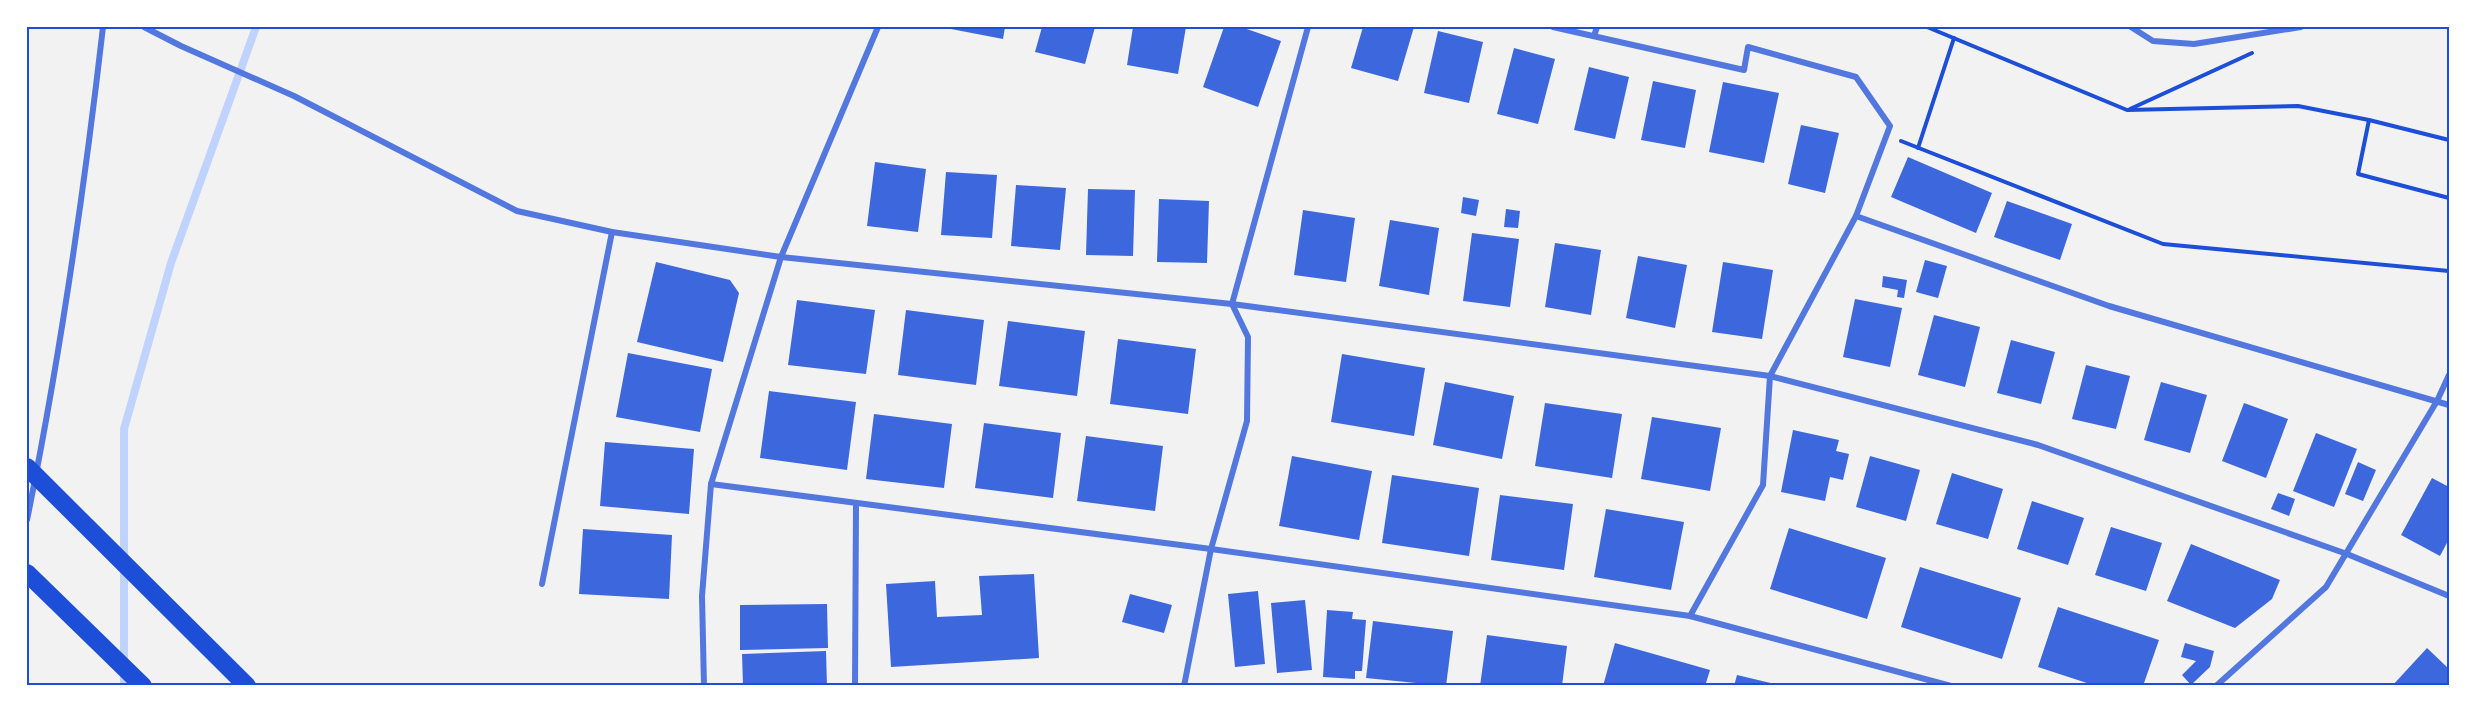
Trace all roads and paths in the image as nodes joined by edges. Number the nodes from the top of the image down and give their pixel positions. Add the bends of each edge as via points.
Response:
1 (103, 27) edge
2 (144, 27) edge
3 (878, 27) edge
4 (1308, 27) edge
5 (1554, 27) edge
6 (1597, 27) edge
7 (1927, 27) edge
8 (2131, 27) edge
9 (2301, 27) edge
10 (1594, 36) junction
11 (1954, 38) junction
12 (2256, 51) dead end
13 (2127, 110) junction
14 (2369, 120) junction
15 (1886, 136) junction
16 (2449, 140) edge
17 (1918, 148) junction
18 (2449, 198) edge
19 (1856, 216) junction
20 (612, 232) junction
21 (781, 257) junction
22 (2449, 271) edge
23 (1232, 304) junction
24 (2449, 375) edge
25 (1770, 376) junction
26 (2437, 401) junction
27 (2449, 405) edge
28 (27, 467) edge
29 (711, 484) junction
30 (856, 503) junction
31 (27, 520) edge
32 (1211, 549) junction
33 (2347, 554) junction
34 (27, 573) edge
35 (542, 584) dead end
36 (2449, 596) edge
37 (1690, 616) junction
38 (143, 686) edge
39 (247, 686) edge
40 (704, 686) edge
41 (855, 686) edge
42 (1184, 686) edge
43 (1951, 686) edge
44 (2216, 686) edge

1 - 31 street via 56,363
2 - 20 street via 294,96 517,211
3 - 21 street
4 - 23 street
5 - 10 street
6 - 10 street
7 - 11 path
8 - 9 street via 2153,40 2194,44
10 - 15 street via 1744,70 1748,47 1856,77 1890,126
11 - 13 path
11 - 17 path
12 - 13 path
13 - 14 path via 2298,106
14 - 16 path
14 - 18 path via 2358,174
15 - 17 path
15 - 19 street
17 - 22 path via 2163,244
19 - 25 street
19 - 26 street via 2109,306
20 - 21 street
20 - 35 street
21 - 23 street
21 - 29 street
23 - 25 street
23 - 32 street via 1248,337 1247,421
24 - 26 street
25 - 33 street via 2038,445
25 - 37 street via 1763,486
26 - 27 street
26 - 33 street
28 - 39 highway
29 - 30 street
29 - 40 street via 702,596
30 - 32 street
30 - 41 street
32 - 37 street
32 - 42 street
33 - 36 street
33 - 44 street via 2326,587
34 - 38 highway
37 - 43 street

